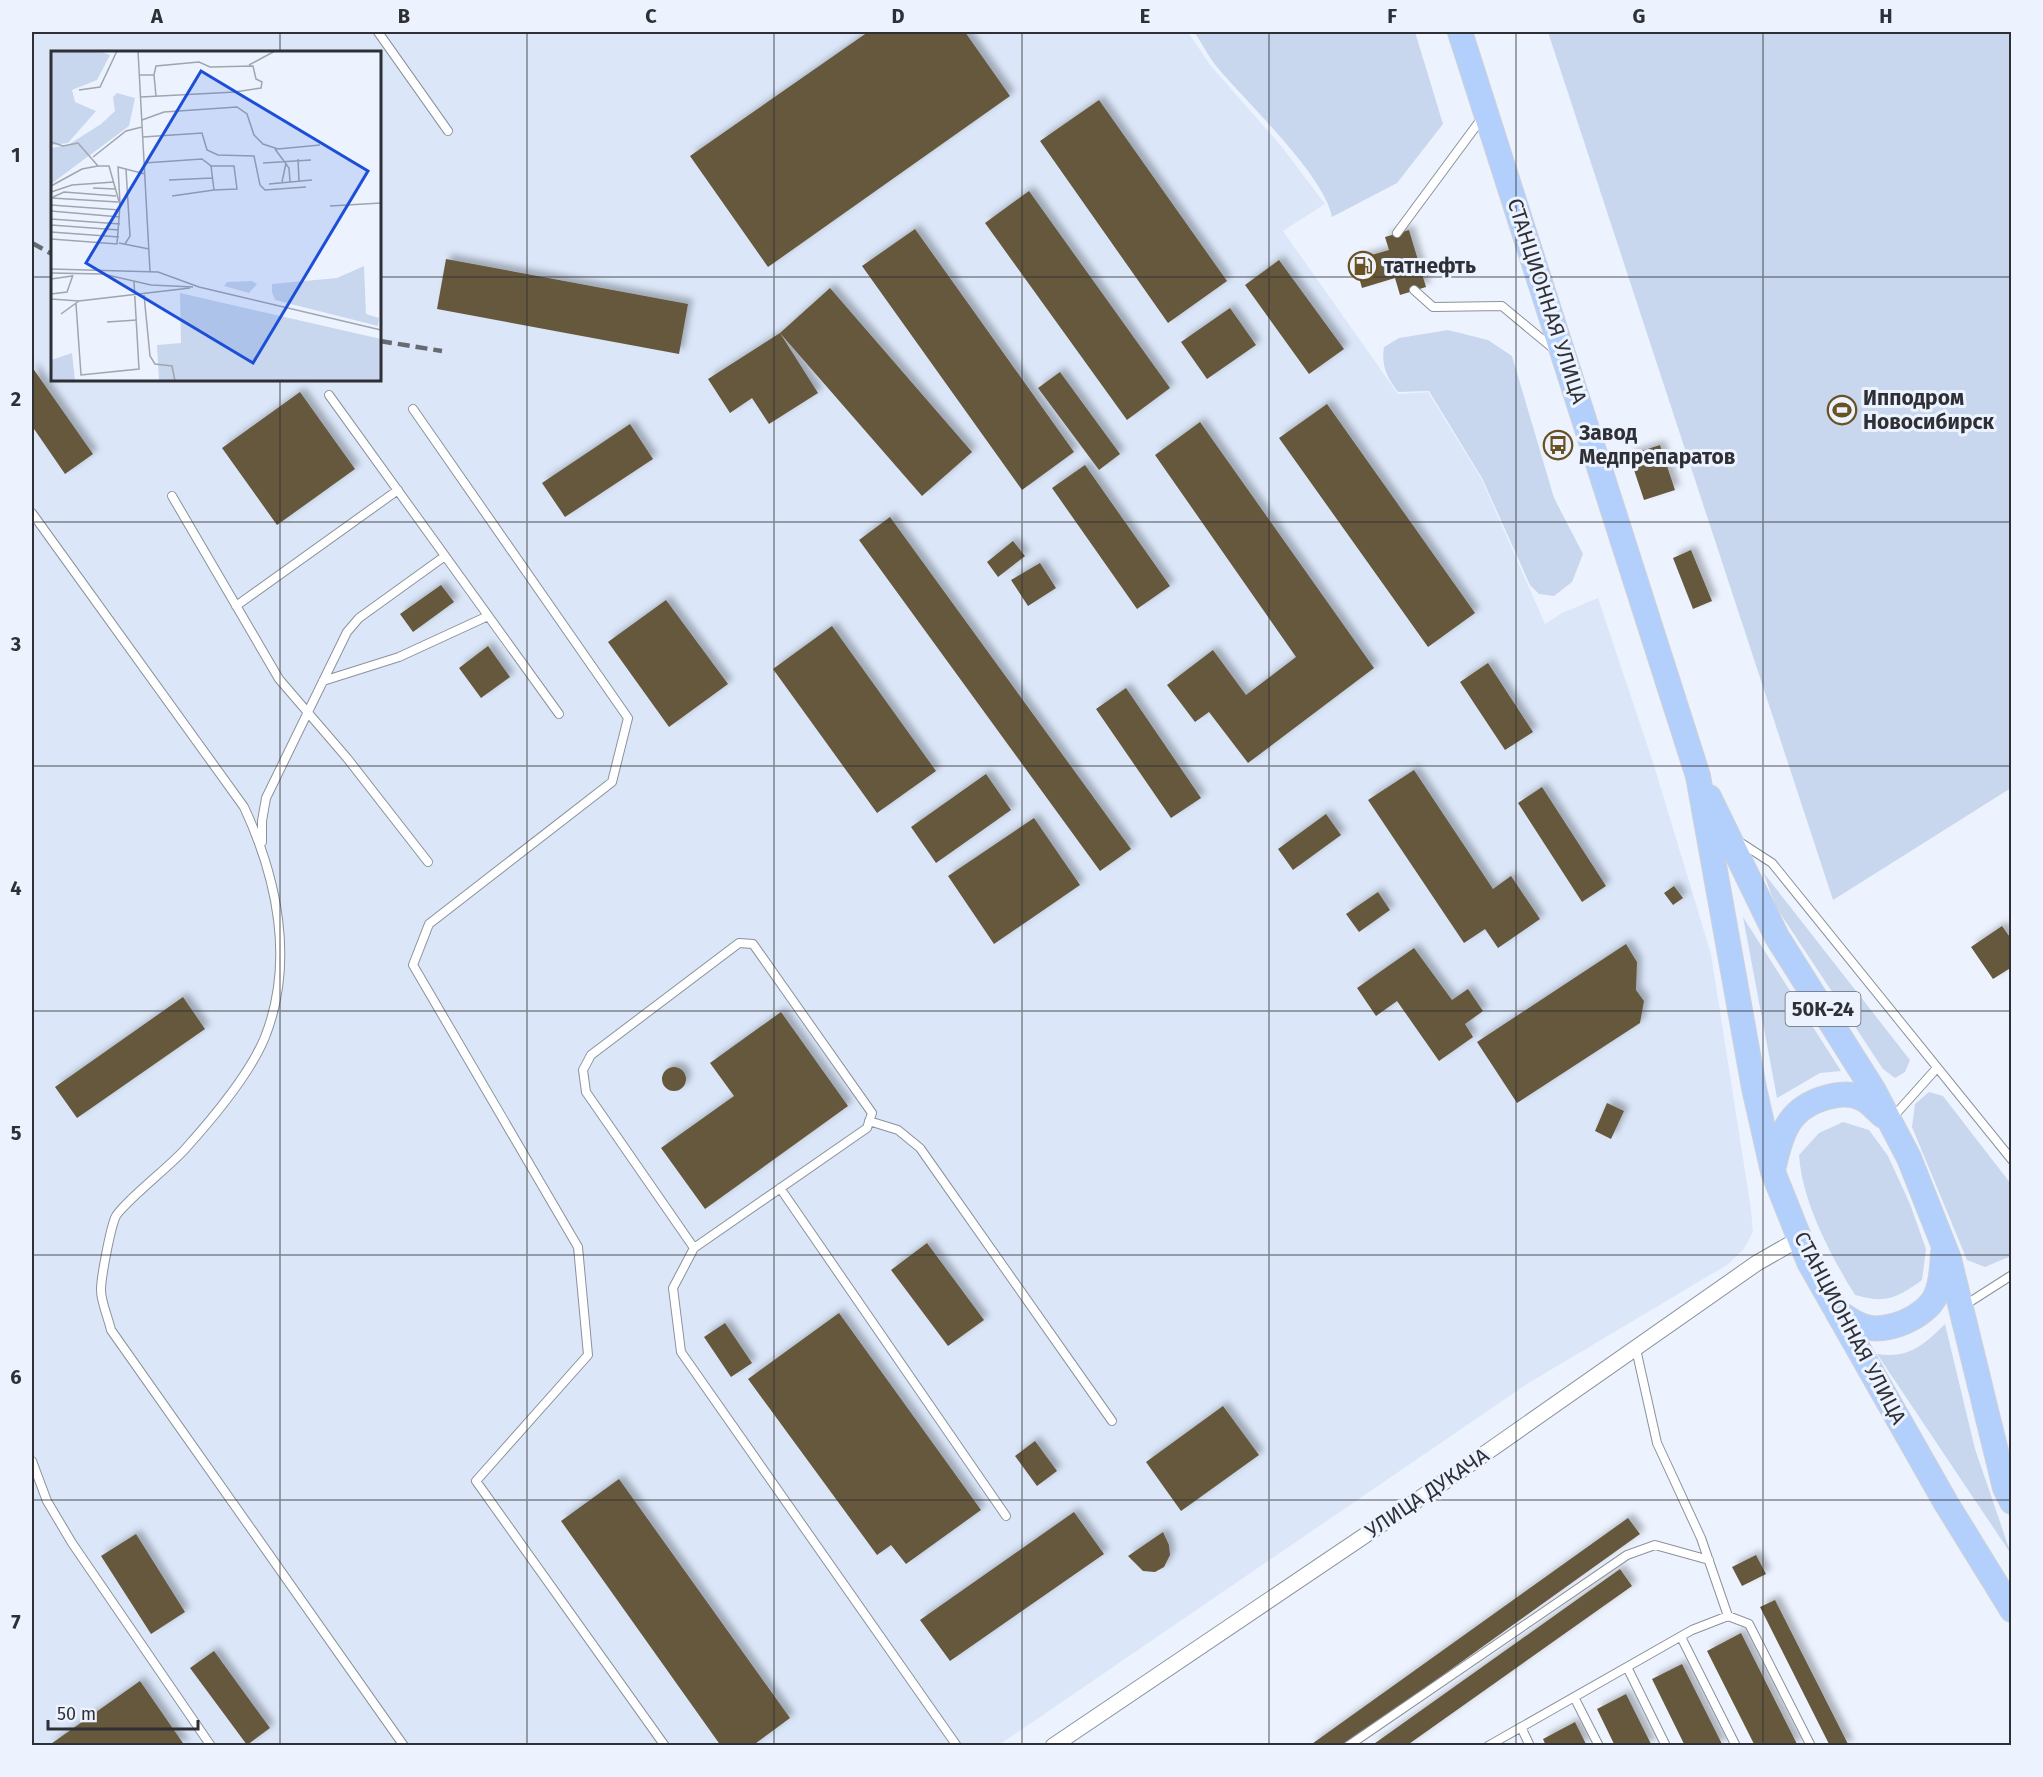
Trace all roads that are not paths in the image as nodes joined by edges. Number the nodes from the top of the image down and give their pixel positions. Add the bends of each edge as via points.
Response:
1 (378, 32) edge
2 (1460, 32) edge
3 (1486, 112) junction
4 (448, 131) dead end
5 (1397, 233) dead end
6 (1414, 290) dead end
7 (1566, 360) junction
8 (329, 395) dead end
9 (413, 409) dead end
10 (398, 490) junction
11 (172, 496) dead end
12 (32, 513) edge
13 (445, 556) junction
14 (236, 606) junction
15 (488, 616) junction
16 (323, 681) junction
17 (560, 714) dead end
18 (308, 715) junction
19 (1698, 776) junction
20 (1730, 836) junction
21 (262, 847) junction
22 (428, 862) dead end
23 (1936, 1070) junction
24 (869, 1120) junction
25 (1890, 1121) junction
26 (2012, 1160) edge
27 (1773, 1172) junction
28 (780, 1188) junction
29 (1799, 1239) junction
30 (1943, 1244) junction
31 (694, 1248) junction
32 (2012, 1275) edge
33 (1962, 1308) junction
34 (1838, 1312) junction
35 (1635, 1346) junction
36 (1112, 1421) dead end
37 (32, 1461) edge
38 (2012, 1503) edge
39 (1006, 1516) dead end
40 (1709, 1560) junction
41 (2012, 1610) edge
42 (1728, 1616) junction
43 (1681, 1637) junction
44 (1627, 1667) junction
45 (1574, 1697) junction
46 (1521, 1727) junction
47 (1071, 1740) edge
48 (211, 1746) edge
49 (404, 1746) edge
50 (664, 1746) edge
51 (957, 1746) edge
52 (1053, 1746) edge
53 (1348, 1746) edge
54 (1488, 1746) edge
55 (1530, 1746) edge
56 (1599, 1746) edge
57 (1666, 1746) edge
58 (1736, 1746) edge
59 (1811, 1746) edge

1 - 4 lane
2 - 3 main road, СТАНЦИОННАЯ УЛИЦА / 50К-24
3 - 5 lane
3 - 7 main road, СТАНЦИОННАЯ УЛИЦА / 50К-24
6 - 7 lane via 1433,307 1502,306
7 - 19 main road, СТАНЦИОННАЯ УЛИЦА / 50К-24
8 - 10 lane
9 - 50 lane via 628,718 612,782 429,924 413,965 578,1247 588,1355 476,1481
10 - 13 lane
10 - 14 lane
11 - 14 lane
12 - 21 lane via 244,807
13 - 15 lane
13 - 16 lane via 353,625
14 - 18 lane via 279,679
15 - 16 lane via 399,657
15 - 17 lane
16 - 18 lane
18 - 21 lane via 266,798
18 - 22 lane via 347,758
19 - 20 main road, СТАНЦИОННАЯ УЛИЦА / 50К-24
19 - 27 main road, СТАНЦИОННАЯ УЛИЦА / 50К-24 via 1754,1088
20 - 23 lane via 1772,863
20 - 25 main road, СТАНЦИОННАЯ УЛИЦА / 50К-24 via 1778,937
21 - 49 lane via 274,890 281,952 275,1006 265,1038 250,1066 186,1149 115,1216 101,1290 111,1330
23 - 25 lane
23 - 26 lane
24 - 28 lane via 867,1128
24 - 31 lane via 872,1113 753,944 739,943 591,1055 584,1070 586,1092
24 - 36 lane via 898,1130 920,1148
25 - 27 main road via 1861,1098 1842,1094 1815,1100 1792,1116 1780,1137
25 - 30 main road, СТАНЦИОННАЯ УЛИЦА / 50К-24
27 - 29 main road, СТАНЦИОННАЯ УЛИЦА / 50К-24
28 - 31 lane
28 - 39 lane
29 - 34 main road, СТАНЦИОННАЯ УЛИЦА / 50К-24
29 - 35 street, УЛИЦА ДУКАЧА
30 - 33 main road, СТАНЦИОННАЯ УЛИЦА / 50К-24
30 - 34 main road via 1935,1298 1920,1314 1888,1327 1865,1327
31 - 51 lane via 673,1288 681,1353
32 - 33 lane
33 - 38 main road, СТАНЦИОННАЯ УЛИЦА / 50К-24 via 2005,1488
34 - 41 main road, СТАНЦИОННАЯ УЛИЦА / 50К-24 via 1946,1503
35 - 40 lane via 1657,1443
35 - 47 street, УЛИЦА ДУКАЧА
37 - 48 lane via 47,1501 72,1543
40 - 42 lane
40 - 53 lane via 1655,1545 1627,1555
42 - 43 lane
42 - 59 lane via 1749,1624
43 - 44 lane
43 - 58 lane
44 - 45 lane
44 - 57 lane
45 - 46 lane
45 - 56 lane
46 - 54 lane
46 - 55 lane
47 - 52 street, УЛИЦА ДУКАЧА

